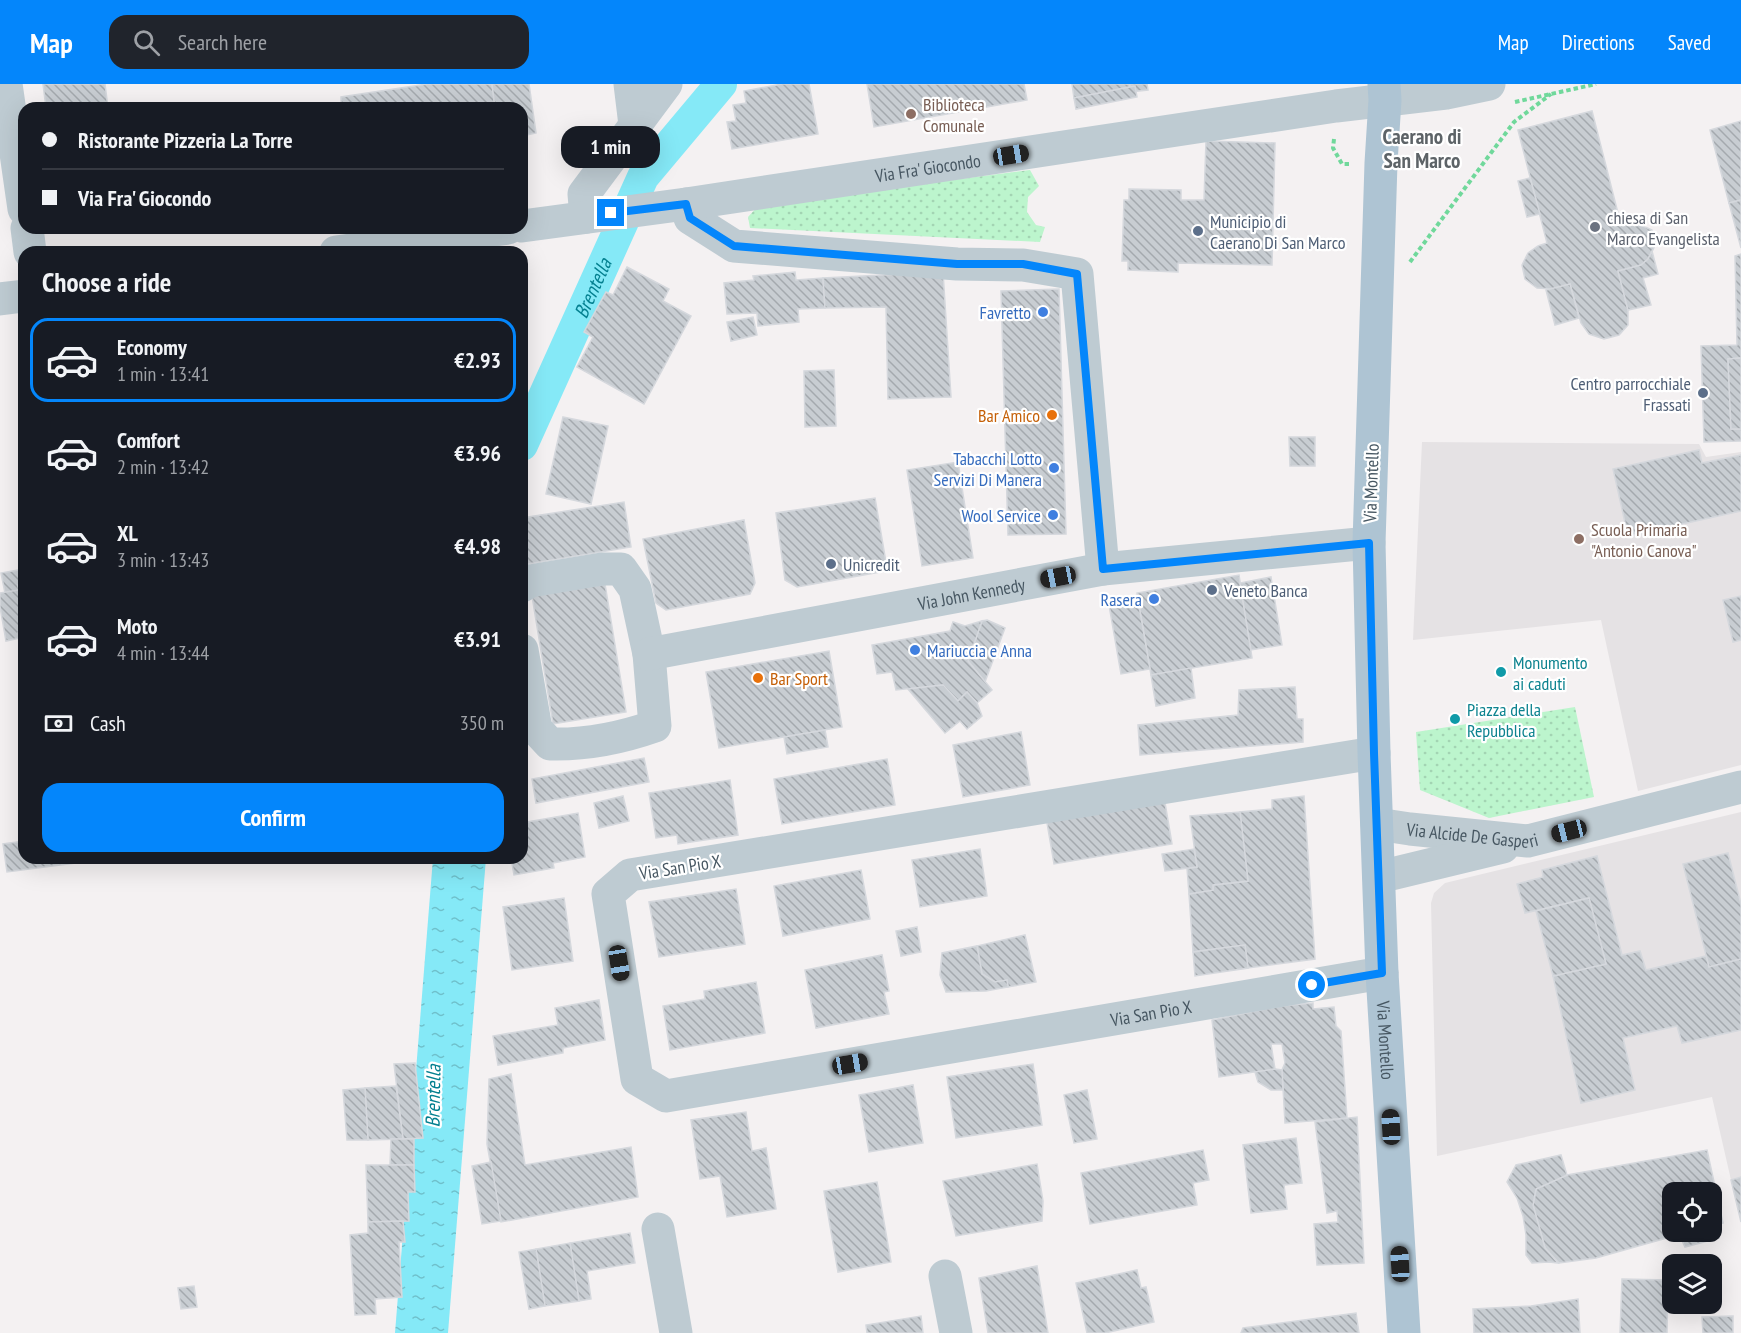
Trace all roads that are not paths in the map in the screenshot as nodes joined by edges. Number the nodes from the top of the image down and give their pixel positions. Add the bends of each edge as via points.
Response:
1 (6, 84) edge
2 (630, 84) edge
3 (666, 84) edge
4 (1384, 92) edge
5 (1498, 94) edge
6 (635, 125) junction
7 (18, 167) edge
8 (679, 205) junction
9 (604, 215) junction
10 (528, 225) edge
11 (465, 234) edge
12 (379, 246) edge
13 (18, 297) edge
14 (0, 299) edge
15 (1369, 543) junction
16 (1103, 569) junction
17 (528, 582) edge
18 (649, 654) junction
19 (528, 684) edge
20 (1374, 753) junction
21 (1741, 787) edge
22 (1377, 824) junction
23 (1528, 841) junction
24 (1379, 877) junction
25 (1382, 973) junction
26 (658, 1229) dead end
27 (945, 1276) dead end
28 (676, 1333) edge
29 (956, 1333) edge
30 (1404, 1333) edge

1 - 7 street
2 - 6 street
3 - 6 street
4 - 5 street, Via Fra' Giocondo
4 - 8 street, Via Fra' Giocondo via 1335,106
4 - 15 main road, Via Montello
6 - 9 street via 584,194
8 - 9 street, Via Fra' Giocondo
8 - 16 street via 690,218 734,246 957,264 1023,264 1077,274
9 - 10 street, Via Fra' Giocondo
11 - 12 street
13 - 14 street
15 - 16 street, Via John Kennedy
15 - 20 main road, Via Montello
16 - 18 street, Via John Kennedy
17 - 18 street via 621,569 635,589
18 - 19 street via 655,726 629,735 549,744 536,729
20 - 22 main road, Via Montello
20 - 25 street, Via San Pio X via 630,875 608,894 637,1079 666,1096
21 - 23 street, Via Alcide De Gasperi
22 - 23 street, Via Alcide De Gasperi
22 - 24 main road, Via Montello
23 - 24 street
24 - 25 main road, Via Montello
25 - 30 main road, Via Montello
26 - 28 street
27 - 29 street

